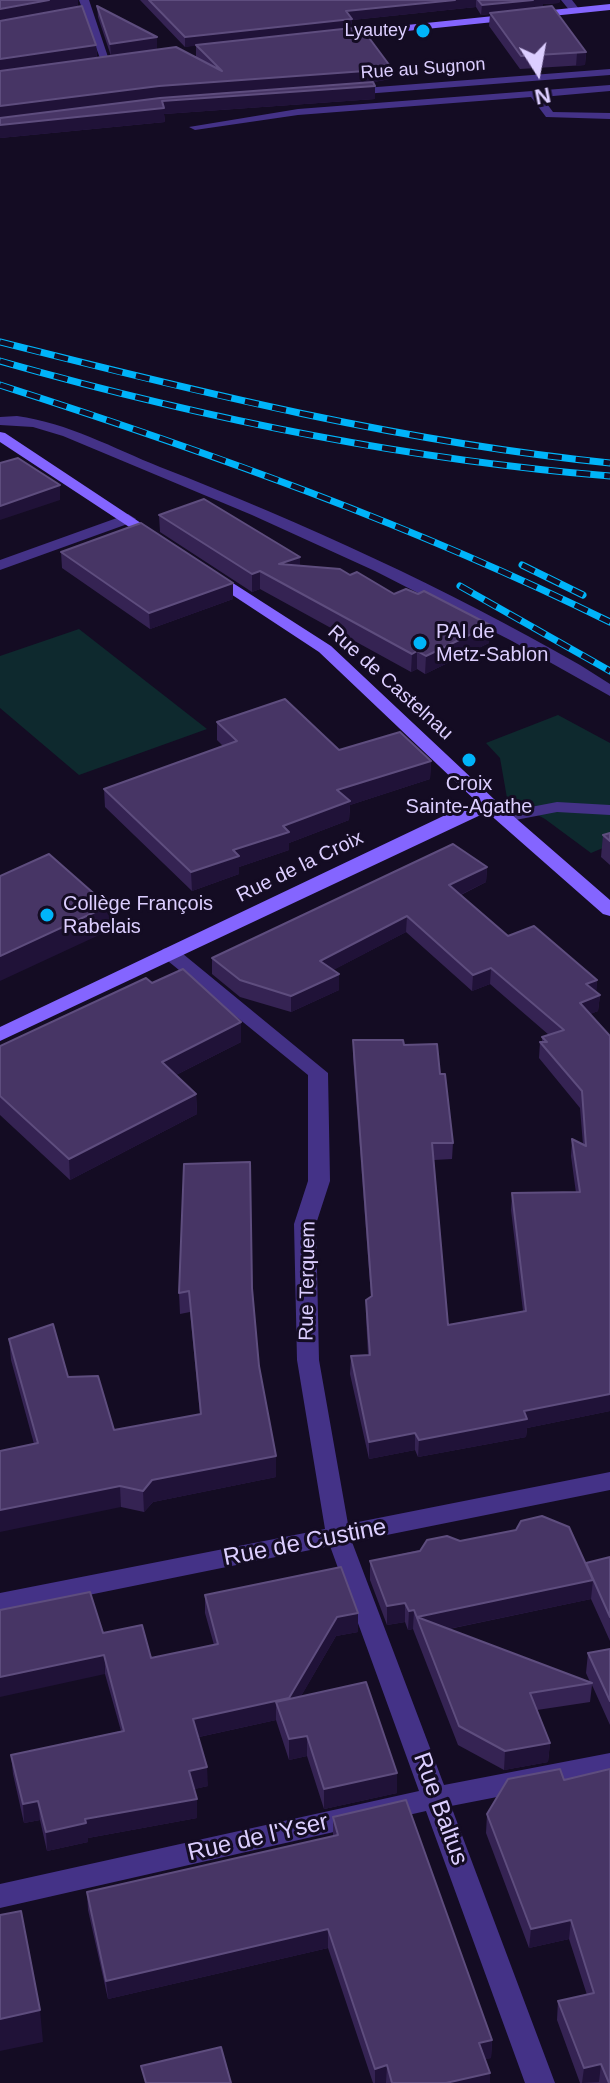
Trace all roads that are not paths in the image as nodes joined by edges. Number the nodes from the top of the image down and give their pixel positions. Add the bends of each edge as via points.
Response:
1 (570, 4) edge
2 (86, 6) edge
3 (610, 7) edge
4 (72, 11) edge
5 (329, 36) edge
6 (106, 61) edge
7 (610, 72) edge
8 (610, 88) edge
9 (344, 92) edge
10 (533, 93) junction
11 (610, 116) edge
12 (195, 127) dead end
13 (0, 421) edge
14 (0, 436) edge
15 (128, 519) junction
16 (167, 546) edge
17 (193, 562) edge
18 (0, 565) edge
19 (610, 691) edge
20 (610, 810) edge
21 (498, 811) junction
22 (610, 910) edge
23 (170, 953) junction
24 (0, 1035) edge
25 (610, 1481) edge
26 (338, 1536) junction
27 (0, 1603) edge
28 (610, 1764) edge
29 (436, 1798) junction
30 (0, 1896) edge
31 (540, 2083) edge

1 - 3 street
1 - 5 street
2 - 4 street
2 - 6 street
7 - 9 street, Rue au Sugnon
8 - 10 street
10 - 11 street via 550,115
10 - 12 street via 286,113
13 - 19 street via 25,421 65,434 351,552 570,664
14 - 15 street
15 - 16 street
15 - 18 street
17 - 21 street, Rue de Castelnau via 325,649
20 - 21 street
21 - 22 street, Rue de Castelnau
21 - 23 street, Rue de la Croix via 464,813
23 - 24 street, Rue de la Croix
23 - 26 street, Rue Terquem via 318,1073 319,1181 305,1224 308,1360
25 - 26 street, Rue de Custine
26 - 27 street, Rue de Custine
26 - 29 street, Rue Baltus
28 - 29 street, Rue de l'Yser
29 - 30 street, Rue de l'Yser
29 - 31 street, Rue Baltus

